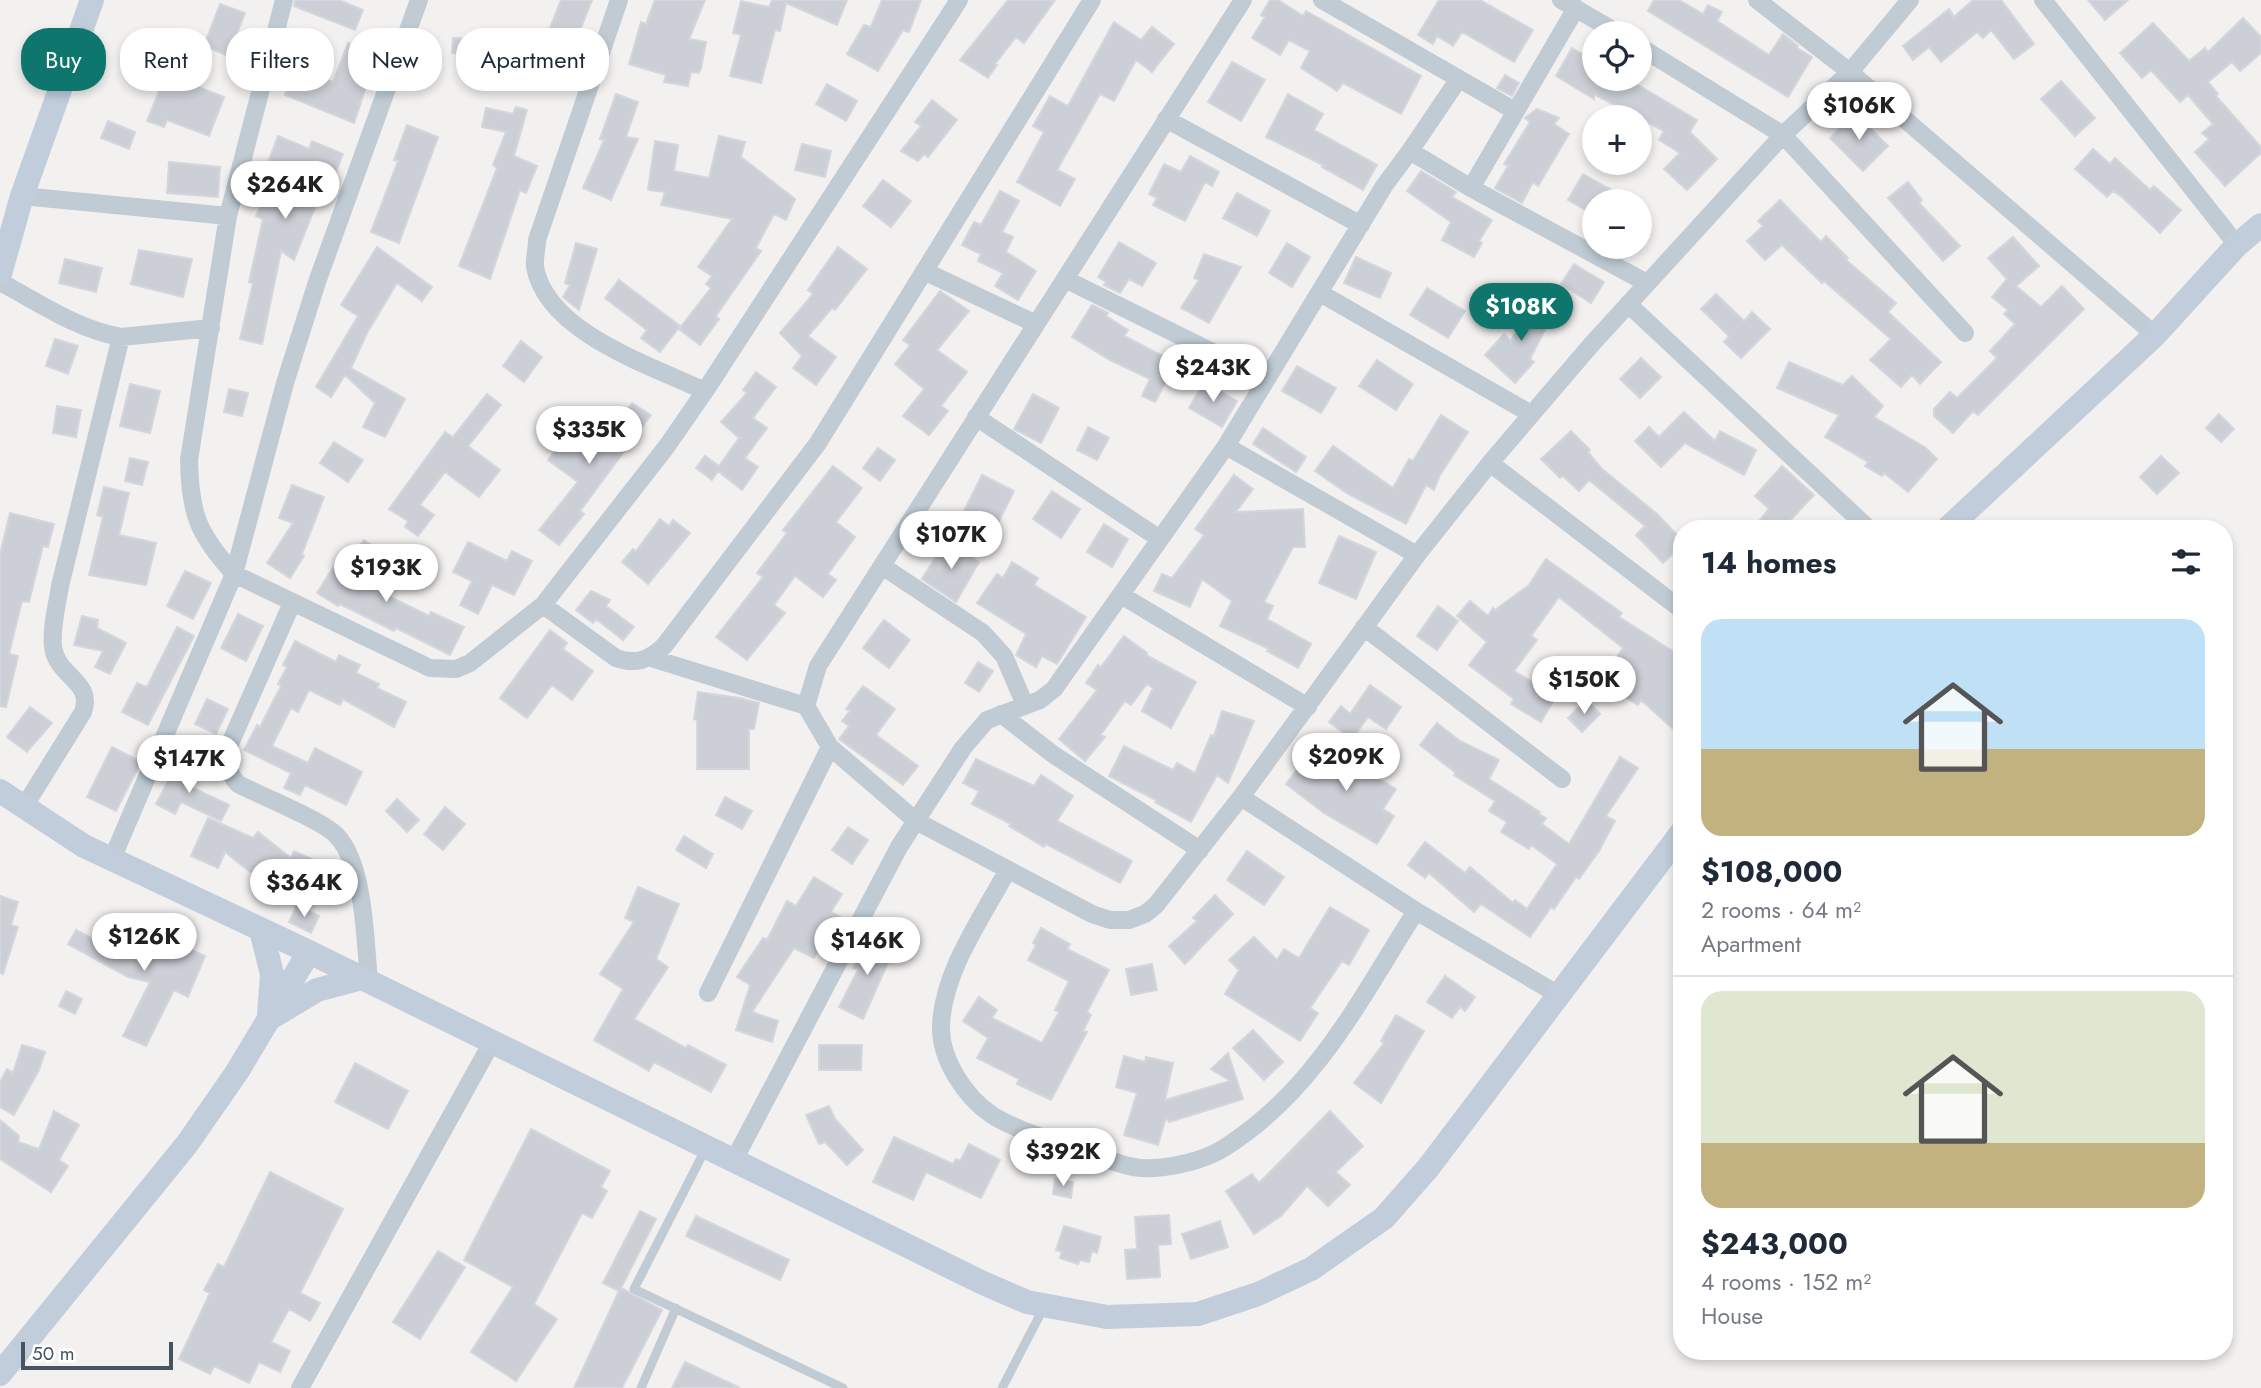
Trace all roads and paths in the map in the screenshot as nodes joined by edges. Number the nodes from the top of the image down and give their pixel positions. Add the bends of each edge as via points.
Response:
1 (92, 0) edge
2 (284, 0) edge
3 (419, 0) edge
4 (619, 0) edge
5 (959, 0) edge
6 (1092, 0) edge
7 (1243, 0) edge
8 (1322, 0) edge
9 (1757, 0) edge
10 (1910, 0) edge
11 (2043, 0) edge
12 (1569, 4) edge
13 (1598, 21) edge
14 (1652, 54) edge
15 (1850, 72) junction
16 (1458, 80) junction
17 (1515, 111) junction
18 (1166, 119) junction
19 (1783, 135) junction
20 (1410, 151) junction
21 (1471, 188) junction
22 (22, 196) junction
23 (229, 216) junction
24 (1361, 225) junction
25 (2261, 225) edge
26 (2237, 245) junction
27 (2, 261) edge
28 (923, 271) junction
29 (1067, 280) junction
30 (0, 282) edge
31 (1647, 283) junction
32 (1320, 292) junction
33 (1628, 304) junction
34 (1036, 324) junction
35 (211, 328) junction
36 (1965, 333) dead end
37 (2155, 335) junction
38 (121, 337) junction
39 (1267, 379) junction
40 (705, 391) junction
41 (1531, 414) junction
42 (976, 418) junction
43 (1226, 446) junction
44 (1490, 463) junction
45 (1859, 520) edge
46 (1957, 520) edge
47 (1160, 539) junction
48 (1417, 555) junction
49 (882, 566) junction
50 (234, 574) junction
51 (1121, 595) junction
52 (292, 603) junction
53 (1673, 603) edge
54 (543, 606) junction
55 (1364, 627) junction
56 (652, 658) junction
57 (1025, 705) junction
58 (806, 706) junction
59 (1308, 707) junction
60 (1001, 714) junction
61 (830, 747) junction
62 (1563, 779) dead end
63 (0, 791) edge
64 (1241, 797) junction
65 (24, 807) junction
66 (916, 821) junction
67 (1673, 844) edge
68 (1200, 850) junction
69 (112, 859) junction
70 (1007, 871) junction
71 (1416, 911) junction
72 (261, 930) junction
73 (309, 951) junction
74 (369, 981) junction
75 (708, 993) dead end
76 (1559, 995) junction
77 (268, 1019) junction
78 (492, 1042) junction
79 (706, 1148) junction
80 (733, 1162) junction
81 (1045, 1305) junction
82 (676, 1308) junction
83 (0, 1374) edge
84 (300, 1388) edge
85 (641, 1388) edge
86 (843, 1388) edge
87 (1002, 1388) edge

1 - 22 street
2 - 23 street
3 - 50 street via 317,282
4 - 40 street via 537,240 535,267 548,299 588,335
5 - 40 street
6 - 28 street
7 - 18 street
8 - 16 street
9 - 15 street
10 - 15 street
11 - 26 street
12 - 13 street
12 - 17 street
14 - 19 street
15 - 19 street
15 - 37 street
16 - 17 street
16 - 20 street
17 - 21 street
18 - 24 street
18 - 29 street
19 - 31 street
19 - 36 street
20 - 21 street
20 - 24 street
21 - 31 street
22 - 23 street
22 - 27 street
23 - 35 street
24 - 32 street
25 - 26 street
26 - 37 street
28 - 34 street
28 - 56 street via 818,443
29 - 34 street
29 - 39 street
30 - 38 street via 84,327
31 - 33 street
32 - 39 street
32 - 41 street
33 - 41 street
33 - 45 street
34 - 42 street
35 - 38 street
35 - 50 street via 189,460 190,498 198,525
37 - 46 street
38 - 65 street via 53,627 57,662 83,688 87,702
39 - 43 street
40 - 54 street
41 - 44 street
42 - 47 street
42 - 49 street
43 - 47 street
43 - 48 street
44 - 48 street
44 - 53 street
47 - 51 street
48 - 55 street
49 - 57 street via 983,632 1004,656
49 - 58 street via 818,666
50 - 52 street
50 - 69 street
51 - 57 street via 1054,689
51 - 59 street
52 - 54 street via 430,668 446,670 470,663
52 - 74 street via 229,746 228,766 238,783 337,836 359,893
54 - 56 street via 616,658 627,662
55 - 59 street
55 - 62 street
56 - 58 street
57 - 60 street
58 - 61 street
59 - 64 street
60 - 66 street via 978,728
60 - 68 street via 1054,755
61 - 66 street
61 - 75 street
63 - 65 street
64 - 68 street
64 - 71 street
65 - 69 street
66 - 70 street
66 - 80 street
67 - 76 street
68 - 70 street via 1156,905 1129,920 1092,914
69 - 72 street
70 - 71 street via 957,967 946,999 941,1028 949,1065 967,1092 993,1115 1054,1142 1151,1169 1222,1149 1299,1086 1335,1039
71 - 76 street
72 - 73 street
72 - 77 street via 272,974
73 - 74 street
73 - 77 street
74 - 77 street via 317,990
74 - 78 street
76 - 81 street via 1428,1168 1384,1218 1311,1269 1258,1294 1198,1314 1107,1317
77 - 83 street via 187,1144
78 - 79 street
78 - 84 street
79 - 80 street
79 - 82 lane via 634,1289
80 - 81 street via 983,1283
81 - 87 lane
82 - 85 lane
82 - 86 lane

